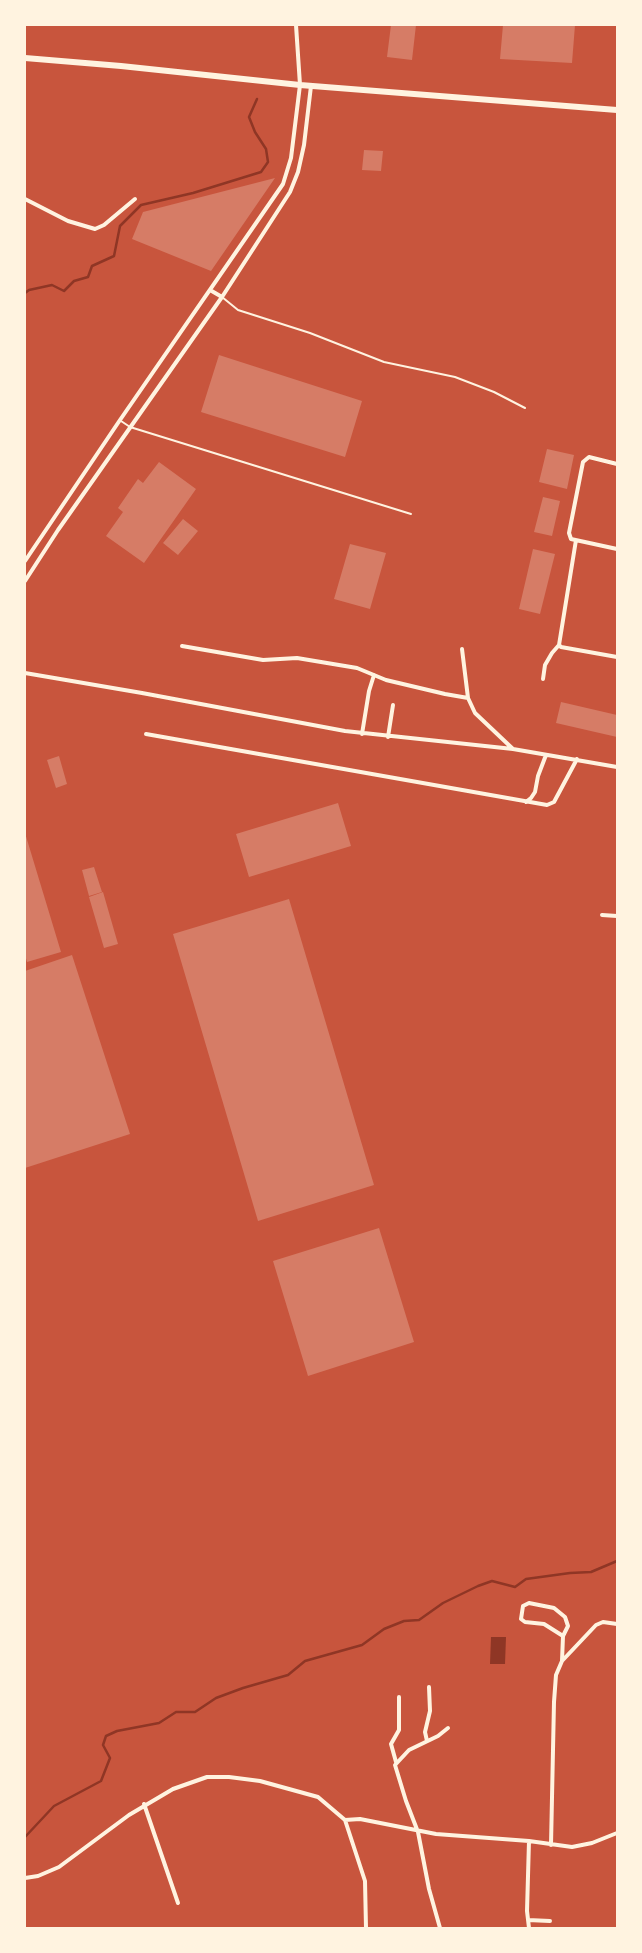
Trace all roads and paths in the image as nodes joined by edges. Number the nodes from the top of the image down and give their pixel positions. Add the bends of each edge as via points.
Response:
1 (296, 25) edge
2 (25, 58) edge
3 (300, 85) junction
4 (311, 86) junction
5 (617, 110) edge
6 (25, 199) edge
7 (135, 199) dead end
8 (239, 249) junction
9 (248, 254) junction
10 (210, 290) junction
11 (222, 297) junction
12 (525, 408) dead end
13 (120, 420) junction
14 (130, 427) junction
15 (617, 464) edge
16 (89, 465) junction
17 (99, 473) junction
18 (411, 514) dead end
19 (576, 540) junction
20 (617, 549) edge
21 (25, 561) edge
22 (25, 581) edge
23 (559, 645) junction
24 (182, 646) dead end
25 (462, 649) dead end
26 (617, 657) edge
27 (25, 673) edge
28 (374, 675) junction
29 (543, 679) dead end
30 (468, 698) junction
31 (393, 705) dead end
32 (146, 734) dead end
33 (362, 734) junction
34 (388, 737) junction
35 (513, 750) junction
36 (546, 755) junction
37 (576, 759) junction
38 (617, 767) edge
39 (526, 802) junction
40 (602, 915) dead end
41 (617, 916) edge
42 (617, 1624) edge
43 (563, 1636) junction
44 (562, 1661) junction
45 (429, 1687) dead end
46 (399, 1696) dead end
47 (448, 1728) dead end
48 (427, 1741) junction
49 (396, 1762) junction
50 (144, 1804) junction
51 (345, 1820) junction
52 (418, 1832) junction
53 (617, 1833) edge
54 (529, 1841) junction
55 (551, 1845) junction
56 (25, 1878) edge
57 (178, 1903) dead end
58 (528, 1920) junction
59 (550, 1921) dead end
60 (366, 1928) edge
61 (440, 1928) edge
62 (529, 1928) edge

1 - 3 street
2 - 3 highway
3 - 4 highway
3 - 8 street via 289,169 283,184
4 - 5 highway
4 - 9 street via 304,145 295,179
6 - 7 street via 68,221 96,229
8 - 9 street
8 - 10 street
9 - 11 street
10 - 11 street
10 - 13 street
11 - 12 lane via 238,310 384,362 455,377
11 - 14 street
13 - 14 lane
13 - 16 street
14 - 17 street
14 - 18 lane
15 - 19 street via 586,458 569,533 571,539
16 - 17 street
16 - 21 street
17 - 22 street
19 - 20 street
19 - 23 street
23 - 26 street
23 - 29 street via 545,665
24 - 28 street via 263,660 297,658 357,668
25 - 30 street
27 - 33 street
28 - 30 street
28 - 33 street
30 - 35 street via 475,712
31 - 34 street
32 - 39 street
33 - 34 street
34 - 35 street
35 - 36 street
36 - 37 street
36 - 39 street via 535,792
37 - 38 street
37 - 39 street via 554,802 547,805
40 - 41 street
42 - 44 street via 604,1622 596,1625
43 - 43 street via 568,1626 562,1613 529,1603 523,1606 521,1619 544,1624
43 - 44 street
44 - 55 street via 554,1688
45 - 48 street
46 - 49 street via 399,1730 391,1744
47 - 48 street
48 - 49 street via 409,1750
49 - 52 street
50 - 51 street via 173,1788 207,1777 229,1777 260,1781 318,1797
50 - 56 street via 59,1867
50 - 57 street
51 - 52 street via 360,1819
51 - 60 street via 365,1881
52 - 54 street
52 - 61 street
53 - 55 street via 572,1847
54 - 55 street
54 - 58 street
58 - 59 street
58 - 62 street

